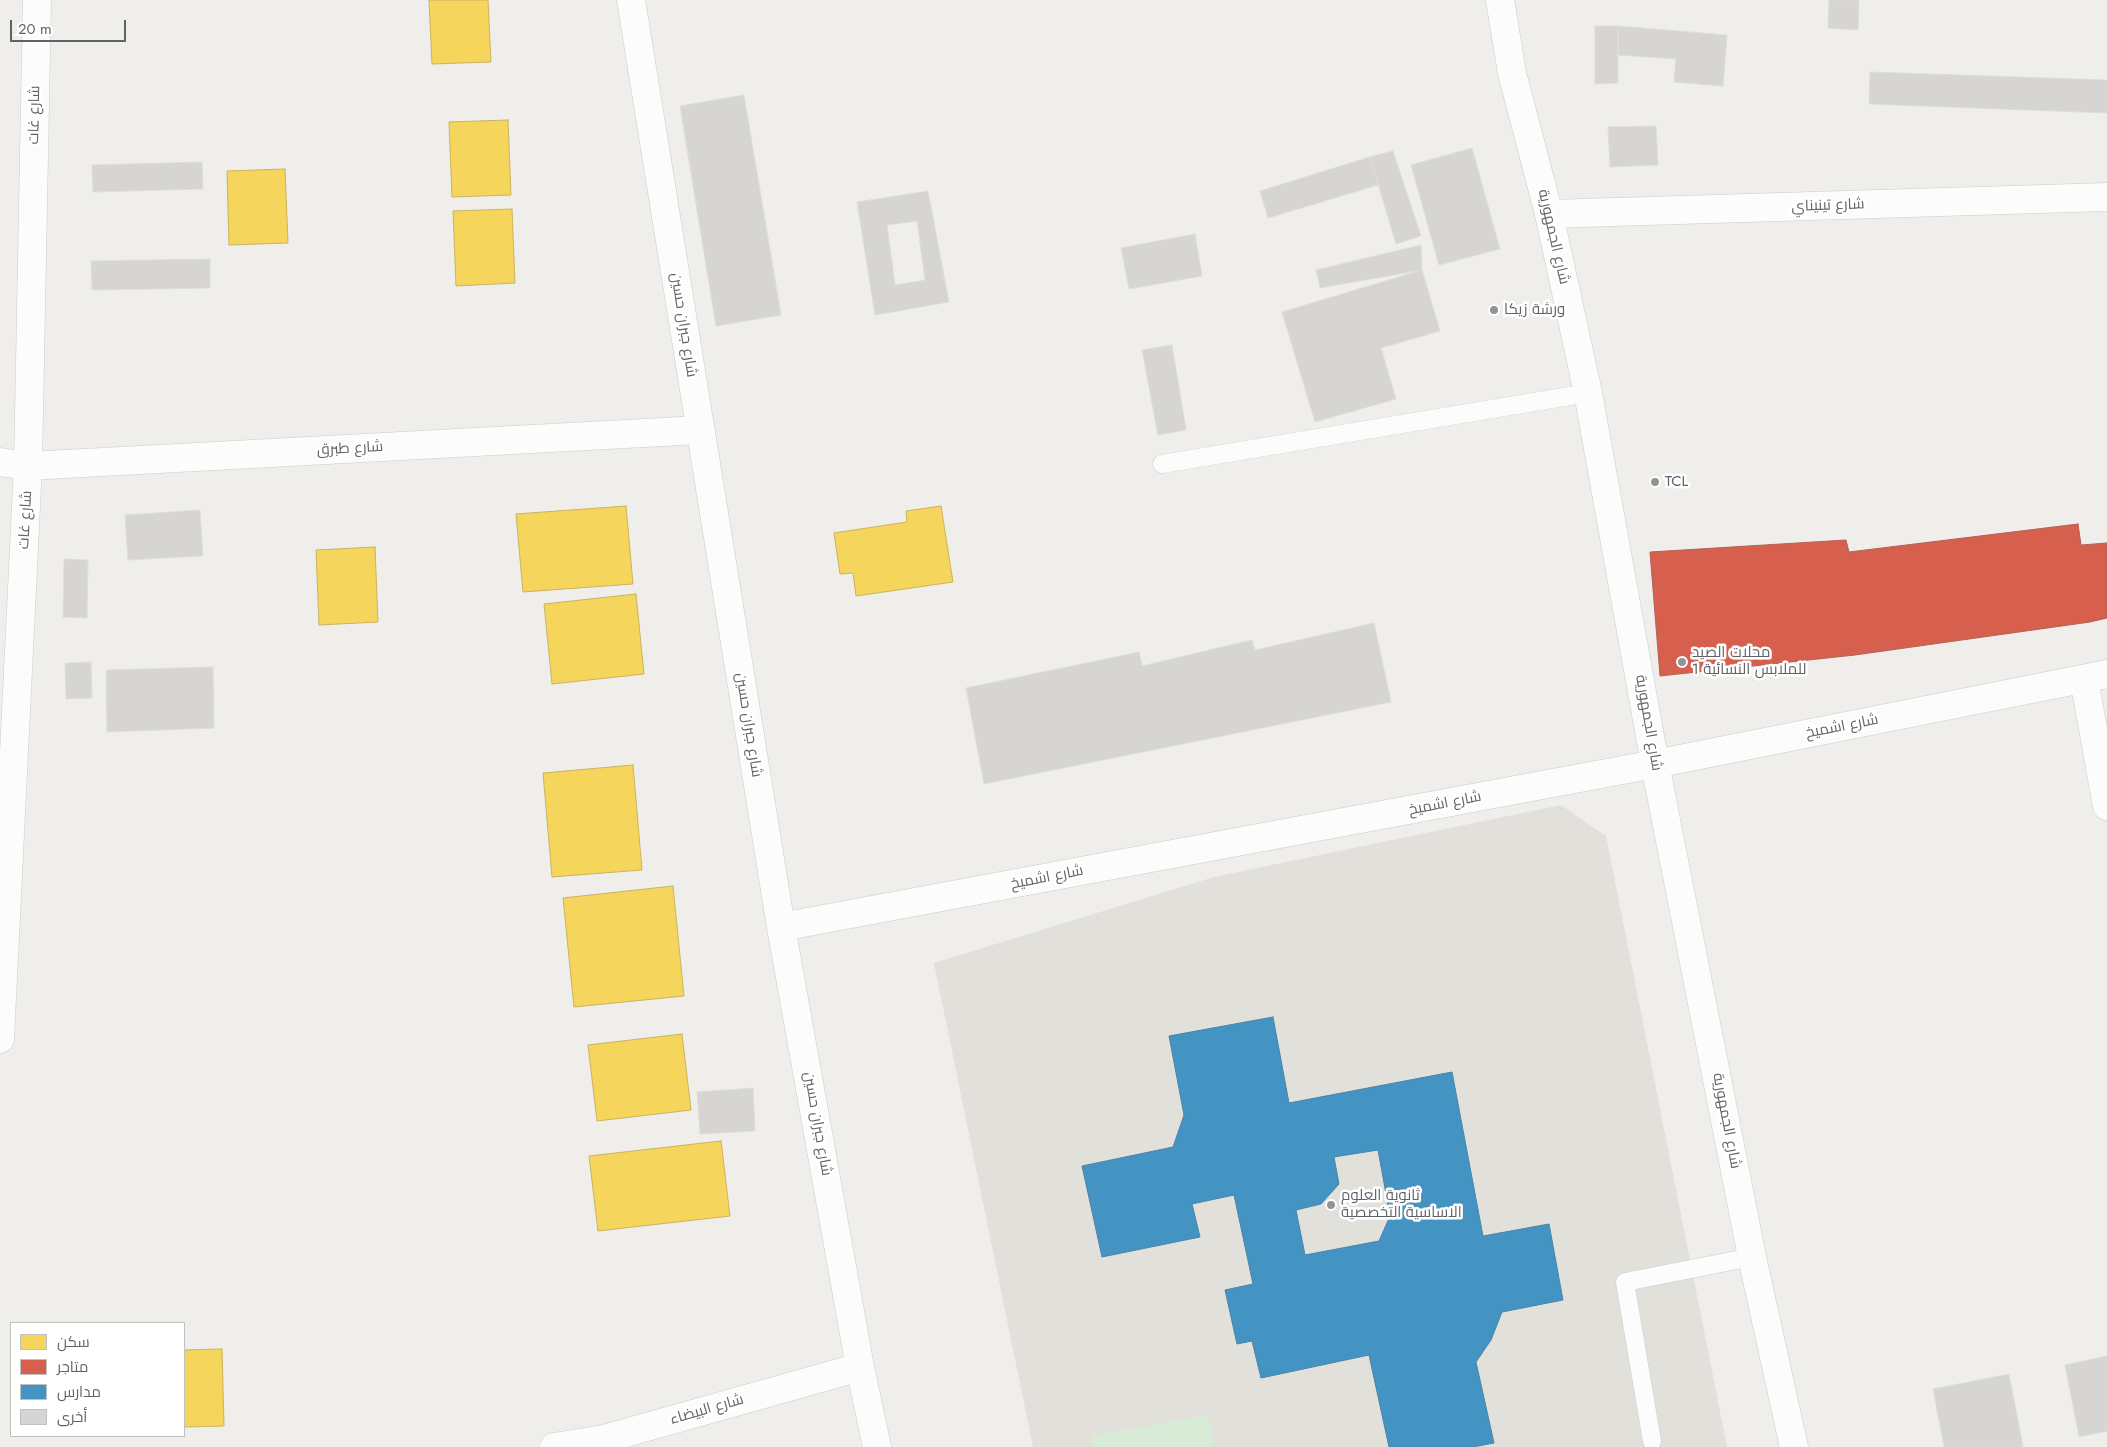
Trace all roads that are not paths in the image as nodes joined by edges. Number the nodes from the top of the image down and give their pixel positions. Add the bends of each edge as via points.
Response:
1 (36, 0) edge
2 (631, 0) edge
3 (1500, 0) edge
4 (2107, 197) edge
5 (1549, 214) junction
6 (1588, 393) junction
7 (700, 430) junction
8 (0, 462) edge
9 (1162, 464) dead end
10 (28, 466) junction
11 (2096, 676) edge
12 (1655, 764) junction
13 (2107, 806) edge
14 (781, 927) junction
15 (0, 1039) edge
16 (1752, 1256) junction
17 (860, 1367) junction
18 (1652, 1441) dead end
19 (554, 1447) edge
20 (878, 1447) edge
21 (1794, 1447) edge

1 - 10 street, شارع غات
2 - 7 street, شارع جبران حسين
3 - 5 street, شارع الجمهورية via 1512,73
4 - 5 street, شارع تينيناي
5 - 6 street, شارع الجمهورية
6 - 9 lane
6 - 12 street, شارع الجمهورية
7 - 10 street, شارع طبرق
7 - 14 street, شارع جبران حسين
8 - 10 street, شارع طبرق
10 - 15 street, شارع غات
11 - 12 street, شارع اشميخ
11 - 13 street
12 - 14 street, شارع اشميخ
12 - 16 street, شارع الجمهورية
14 - 17 street, شارع جبران حسين
16 - 18 lane via 1625,1282
16 - 21 street, شارع الجمهورية
17 - 19 street, شارع البيضاء via 604,1439
17 - 20 street, شارع جبران حسين

